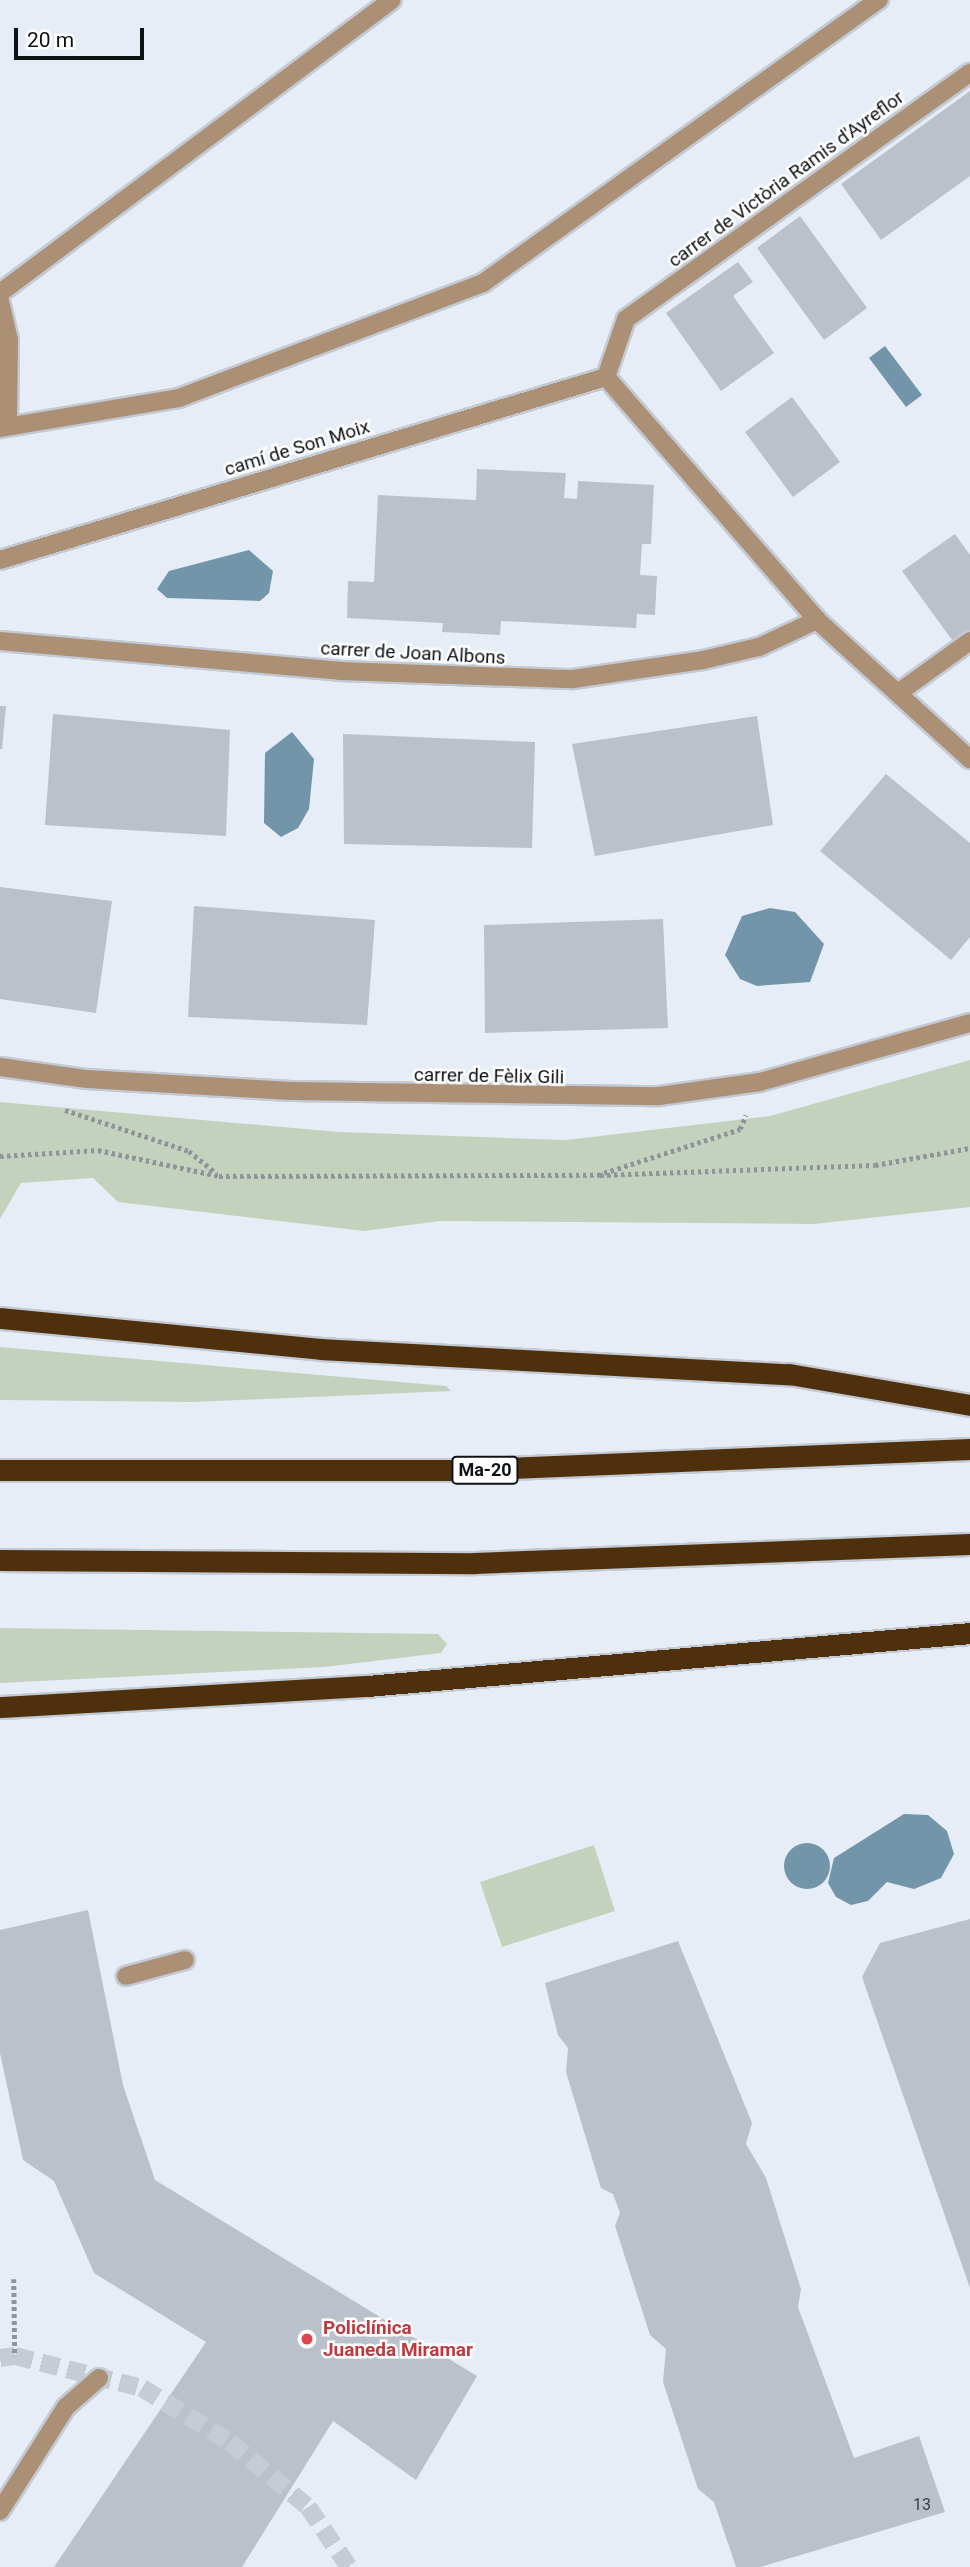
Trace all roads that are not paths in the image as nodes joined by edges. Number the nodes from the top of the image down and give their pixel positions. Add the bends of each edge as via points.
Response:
1 (392, 0) edge
2 (879, 0) edge
3 (970, 73) edge
4 (0, 293) edge
5 (0, 301) edge
6 (606, 377) junction
7 (4, 427) edge
8 (0, 559) edge
9 (817, 620) junction
10 (0, 641) edge
11 (970, 641) edge
12 (898, 693) junction
13 (970, 759) edge
14 (970, 1023) edge
15 (0, 1067) edge
16 (0, 1318) edge
17 (970, 1405) edge
18 (970, 1449) edge
19 (0, 1470) edge
20 (970, 1544) edge
21 (0, 1560) edge
22 (970, 1633) edge
23 (0, 1707) edge
24 (185, 1960) dead end
25 (126, 1976) dead end
26 (99, 2378) dead end
27 (0, 2511) edge

1 - 4 street
2 - 7 street via 483,283 178,398
3 - 6 street, carrer de Victòria Ramis d'Ayreflor via 626,318
5 - 7 street via 9,340
6 - 8 street, camí de Son Moix
6 - 9 street
9 - 10 street, carrer de Joan Albons via 759,647 573,679 340,671
9 - 12 street
11 - 12 street
12 - 13 street
14 - 15 street, carrer de Fèlix Gili via 745,1084 659,1096 418,1097 63,1076
16 - 17 highway via 334,1350 789,1374
18 - 19 highway, Ma-20 via 460,1470
20 - 21 highway via 487,1563
22 - 23 highway via 325,1689
24 - 25 street
26 - 27 street via 66,2407

